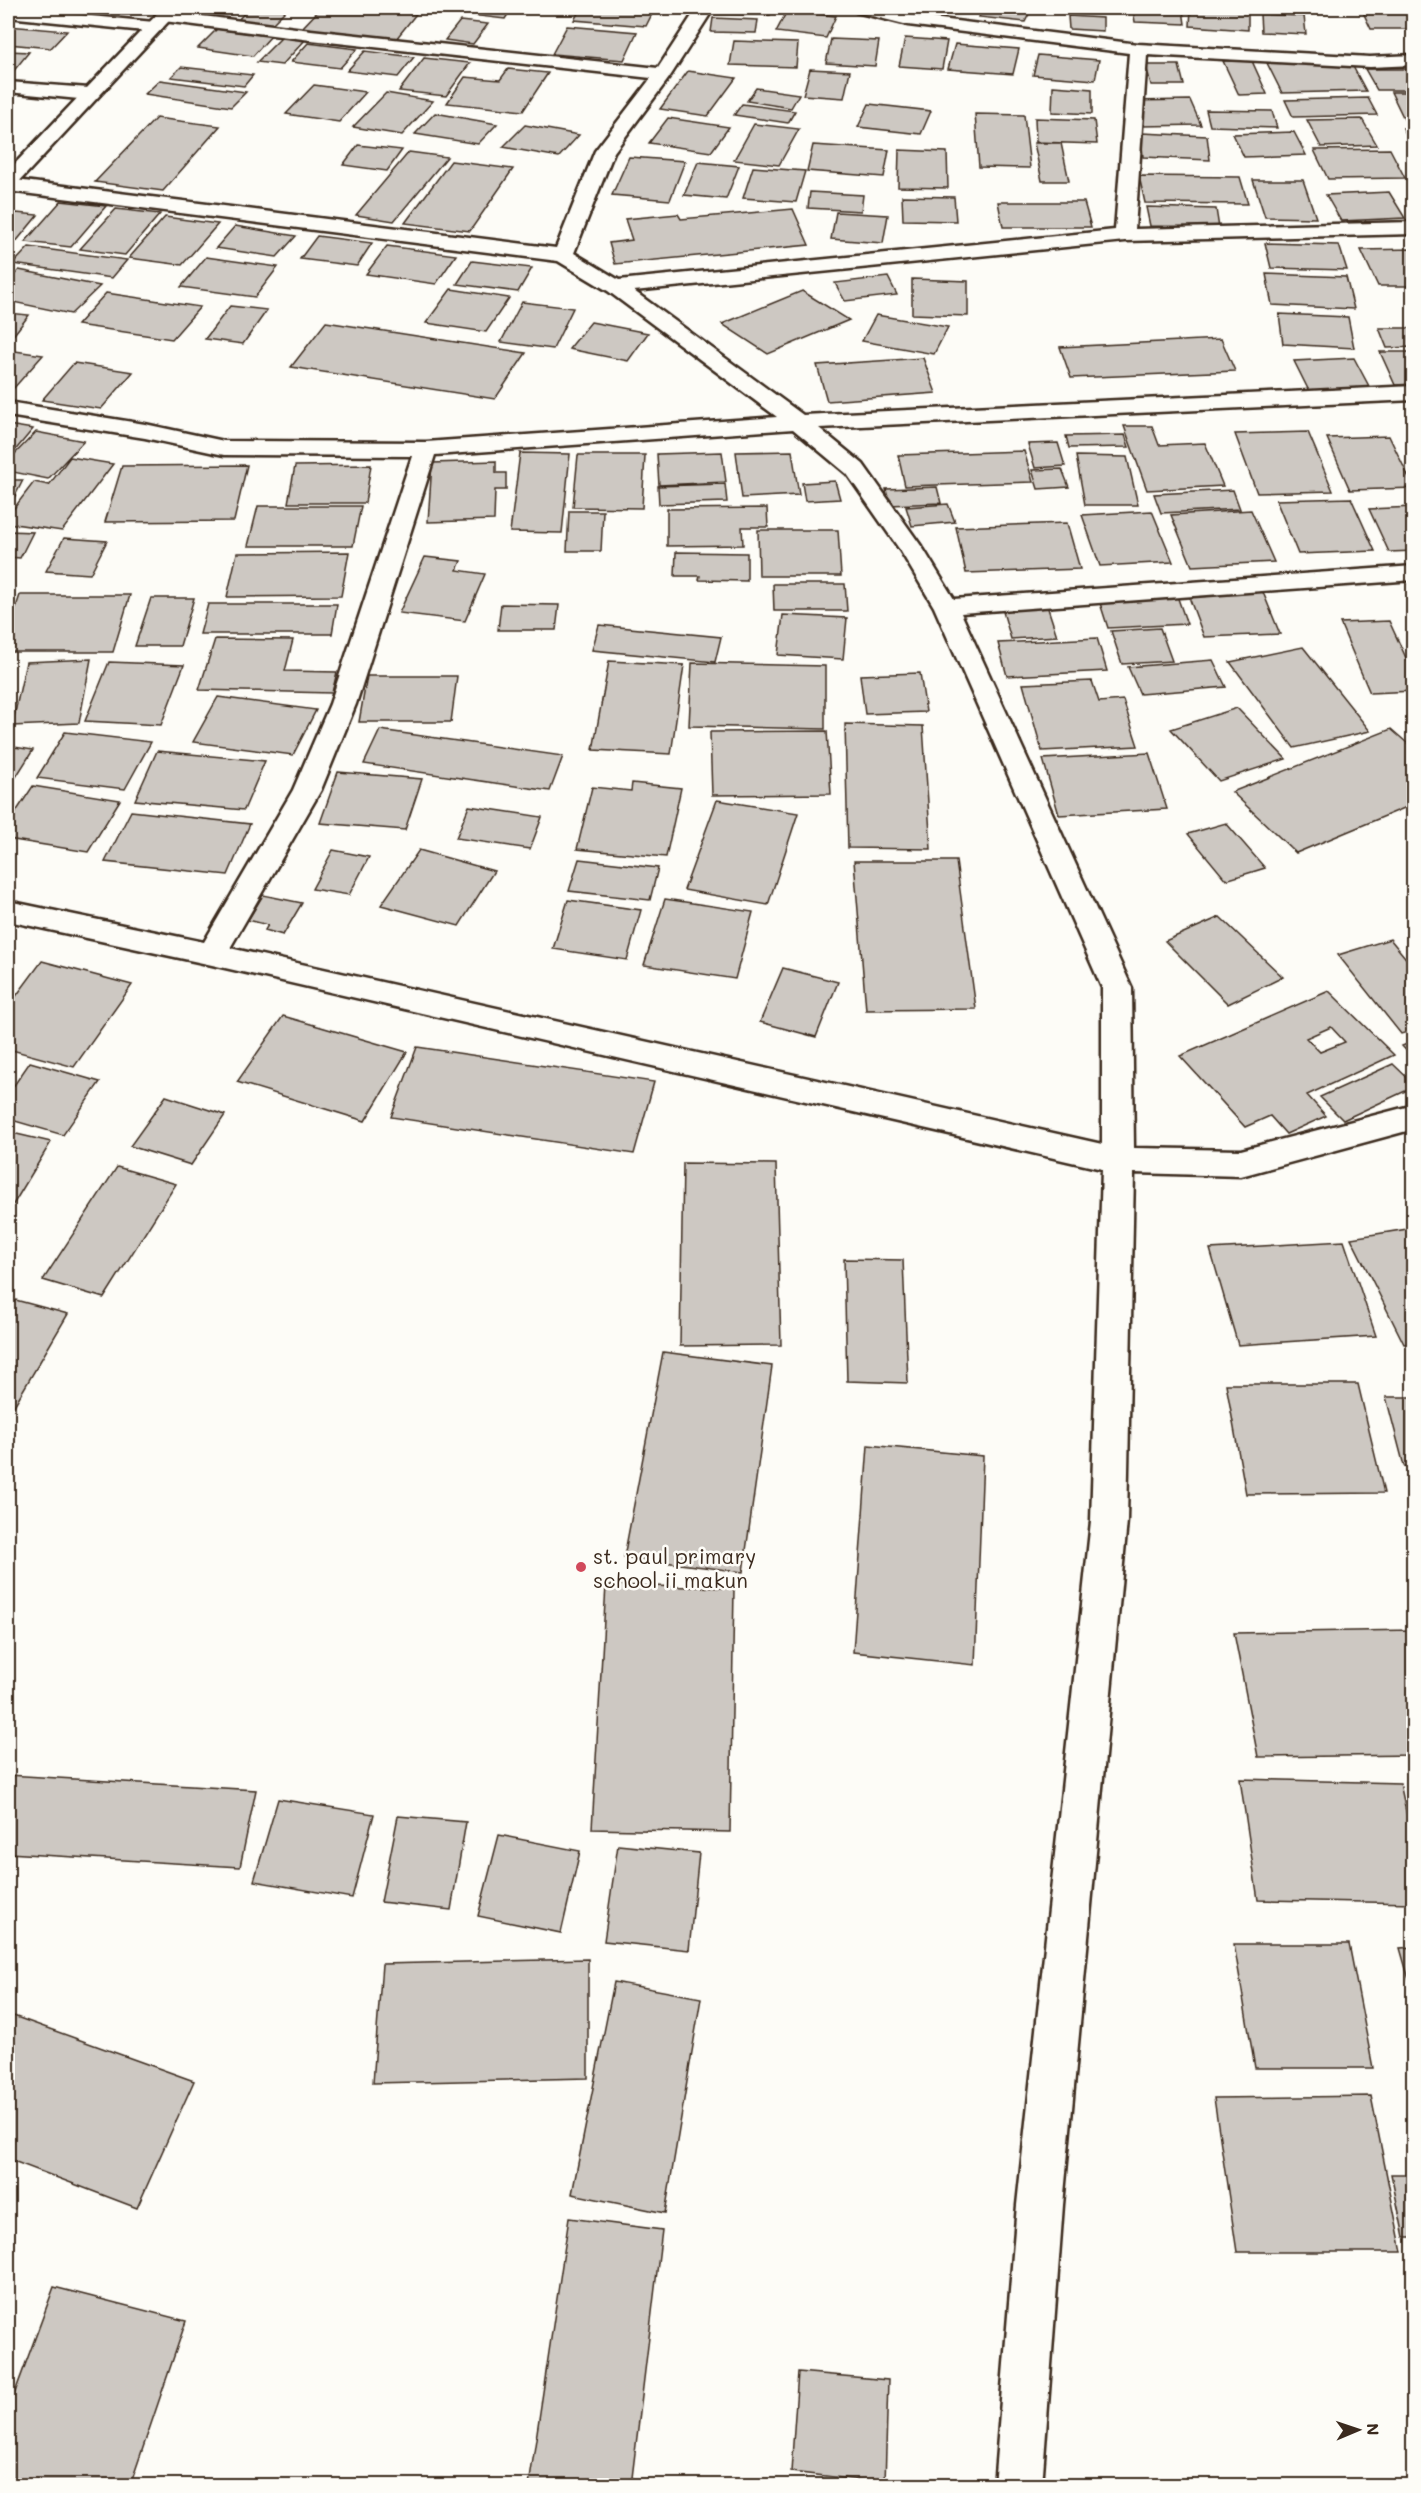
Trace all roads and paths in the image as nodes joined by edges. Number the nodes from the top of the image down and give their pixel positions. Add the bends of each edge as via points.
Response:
1 (705, 8) edge
2 (862, 8) edge
3 (8, 12) edge
4 (163, 17) edge
5 (1138, 49) junction
6 (1413, 60) edge
7 (663, 74) junction
8 (8, 87) edge
9 (89, 94) junction
10 (8, 184) edge
11 (1413, 228) edge
12 (1125, 235) junction
13 (562, 255) junction
14 (615, 287) junction
15 (1413, 393) edge
16 (8, 409) edge
17 (798, 422) junction
18 (426, 449) junction
19 (1413, 573) edge
20 (946, 607) junction
21 (8, 911) edge
22 (212, 954) junction
23 (1413, 1117) edge
24 (1118, 1160) junction
25 (1018, 2486) edge

1 - 7 street
2 - 5 street via 908,20
3 - 4 street
4 - 7 street
4 - 9 street
5 - 6 street via 1370,62
5 - 12 street
7 - 13 street via 605,151
8 - 9 street
9 - 10 street
10 - 13 street
11 - 12 street
12 - 14 street
13 - 14 street
14 - 17 street
15 - 17 street
16 - 18 street via 224,448
17 - 18 street
17 - 20 street via 855,469
18 - 22 street via 343,704 307,790
19 - 20 street
20 - 24 street via 1117,988
21 - 22 street
22 - 24 street
23 - 24 street via 1240,1163
24 - 25 street via 1109,1521 1040,2205

